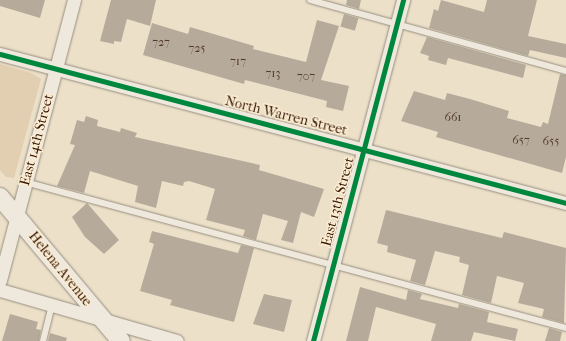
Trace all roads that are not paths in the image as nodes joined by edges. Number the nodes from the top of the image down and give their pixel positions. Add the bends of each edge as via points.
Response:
1 (74, 0) edge
2 (310, 0) edge
3 (402, 0) edge
4 (396, 24) junction
5 (0, 54) edge
6 (56, 69) junction
7 (566, 71) edge
8 (366, 148) junction
9 (25, 182) junction
10 (0, 197) edge
11 (566, 203) edge
12 (16, 215) junction
13 (334, 265) junction
14 (0, 280) edge
15 (0, 290) edge
16 (52, 306) junction
17 (103, 321) junction
18 (566, 328) edge
19 (43, 341) edge
20 (121, 341) edge
21 (177, 341) edge
22 (313, 341) edge

1 - 6 street, East 14th Street
2 - 4 lane
3 - 4 street, East 13th Street
4 - 7 lane
4 - 8 street, East 13th Street
5 - 6 street, North Warren Street
6 - 8 street, North Warren Street
6 - 9 street, East 14th Street
8 - 11 street, North Warren Street
8 - 13 street, East 13th Street
9 - 12 street, East 14th Street
9 - 13 lane
10 - 12 main road, Helena Avenue
12 - 14 street, East 14th Street
12 - 17 main road, Helena Avenue
13 - 18 lane
13 - 22 street, East 13th Street
15 - 16 street
16 - 17 street
16 - 19 lane
17 - 20 main road, Helena Avenue
17 - 21 street

